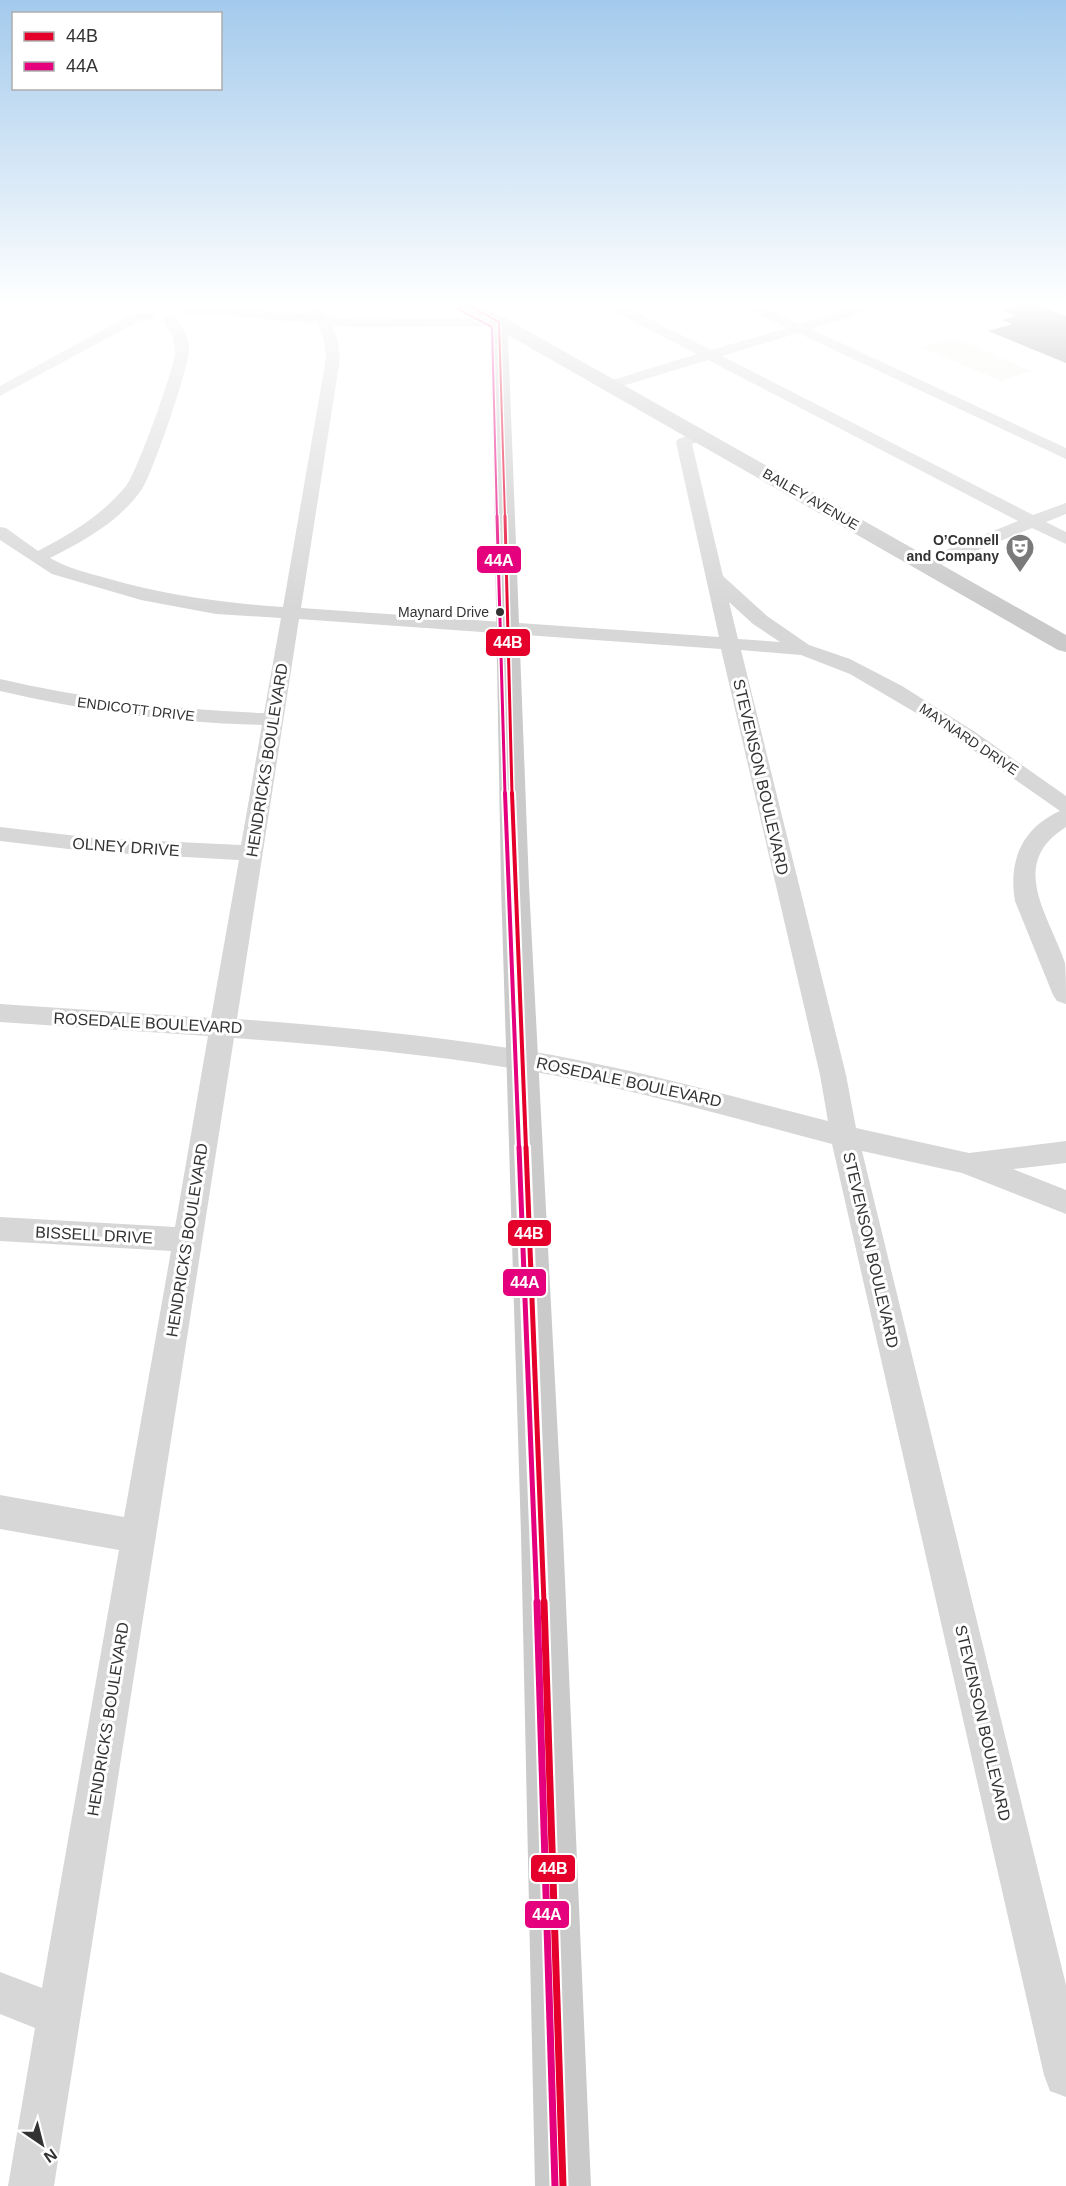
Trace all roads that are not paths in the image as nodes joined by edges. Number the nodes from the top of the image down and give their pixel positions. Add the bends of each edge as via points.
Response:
1 (166, 404) edge
2 (325, 404) edge
3 (510, 404) edge
4 (645, 404) edge
5 (804, 404) edge
6 (960, 404) edge
7 (701, 436) junction
8 (1066, 454) edge
9 (1066, 508) edge
10 (1033, 522) junction
11 (0, 532) edge
12 (1066, 538) edge
13 (38, 558) junction
14 (925, 565) junction
15 (716, 580) junction
16 (290, 614) junction
17 (508, 629) junction
18 (730, 643) junction
19 (1066, 645) edge
20 (803, 649) junction
21 (0, 685) edge
22 (273, 719) junction
23 (1066, 806) edge
24 (1066, 818) edge
25 (0, 834) edge
26 (252, 853) junction
27 (1066, 995) edge
28 (0, 1012) edge
29 (222, 1027) junction
30 (523, 1060) junction
31 (844, 1136) junction
32 (1066, 1152) edge
33 (966, 1163) junction
34 (1066, 1202) edge
35 (0, 1229) edge
36 (187, 1240) junction
37 (0, 1512) edge
38 (137, 1536) junction
39 (0, 1993) edge
40 (60, 2016) junction
41 (1066, 2075) edge
42 (31, 2186) edge
43 (563, 2186) edge

1 - 13 street via 135,487 101,522
2 - 16 street, HENDRICKS BOULEVARD
3 - 17 main road
4 - 7 main road, BAILEY AVENUE
5 - 10 street
6 - 8 street
7 - 14 main road, BAILEY AVENUE
7 - 15 street, STEVENSON BOULEVARD via 684,442
9 - 10 street
10 - 12 street
10 - 14 street
11 - 13 street, MAYNARD DRIVE
13 - 16 street, MAYNARD DRIVE via 58,570 147,596 216,608
14 - 19 main road, BAILEY AVENUE
15 - 18 street, STEVENSON BOULEVARD
15 - 20 street, MAYNARD DRIVE via 760,620
16 - 17 street, MAYNARD DRIVE
16 - 22 street, HENDRICKS BOULEVARD
17 - 18 street, MAYNARD DRIVE
17 - 30 main road
18 - 20 street, MAYNARD DRIVE
18 - 31 street, STEVENSON BOULEVARD via 833,1075
20 - 23 street, MAYNARD DRIVE via 849,666 917,704
21 - 22 street, ENDICOTT DRIVE via 124,709
22 - 26 street, HENDRICKS BOULEVARD
24 - 27 street via 1036,840 1023,867 1027,900
25 - 26 street, OLNEY DRIVE via 105,846
26 - 29 street, HENDRICKS BOULEVARD
28 - 29 street, ROSEDALE BOULEVARD
29 - 30 street, ROSEDALE BOULEVARD via 396,1042
29 - 36 street, HENDRICKS BOULEVARD
30 - 31 street, ROSEDALE BOULEVARD via 671,1090
30 - 43 main road
31 - 33 street, ROSEDALE BOULEVARD
31 - 41 street, STEVENSON BOULEVARD
32 - 33 street
33 - 34 street, ROSEDALE BOULEVARD
35 - 36 street, BISSELL DRIVE
36 - 38 street, HENDRICKS BOULEVARD
37 - 38 street
38 - 40 street, HENDRICKS BOULEVARD
39 - 40 street
40 - 42 street, HENDRICKS BOULEVARD

